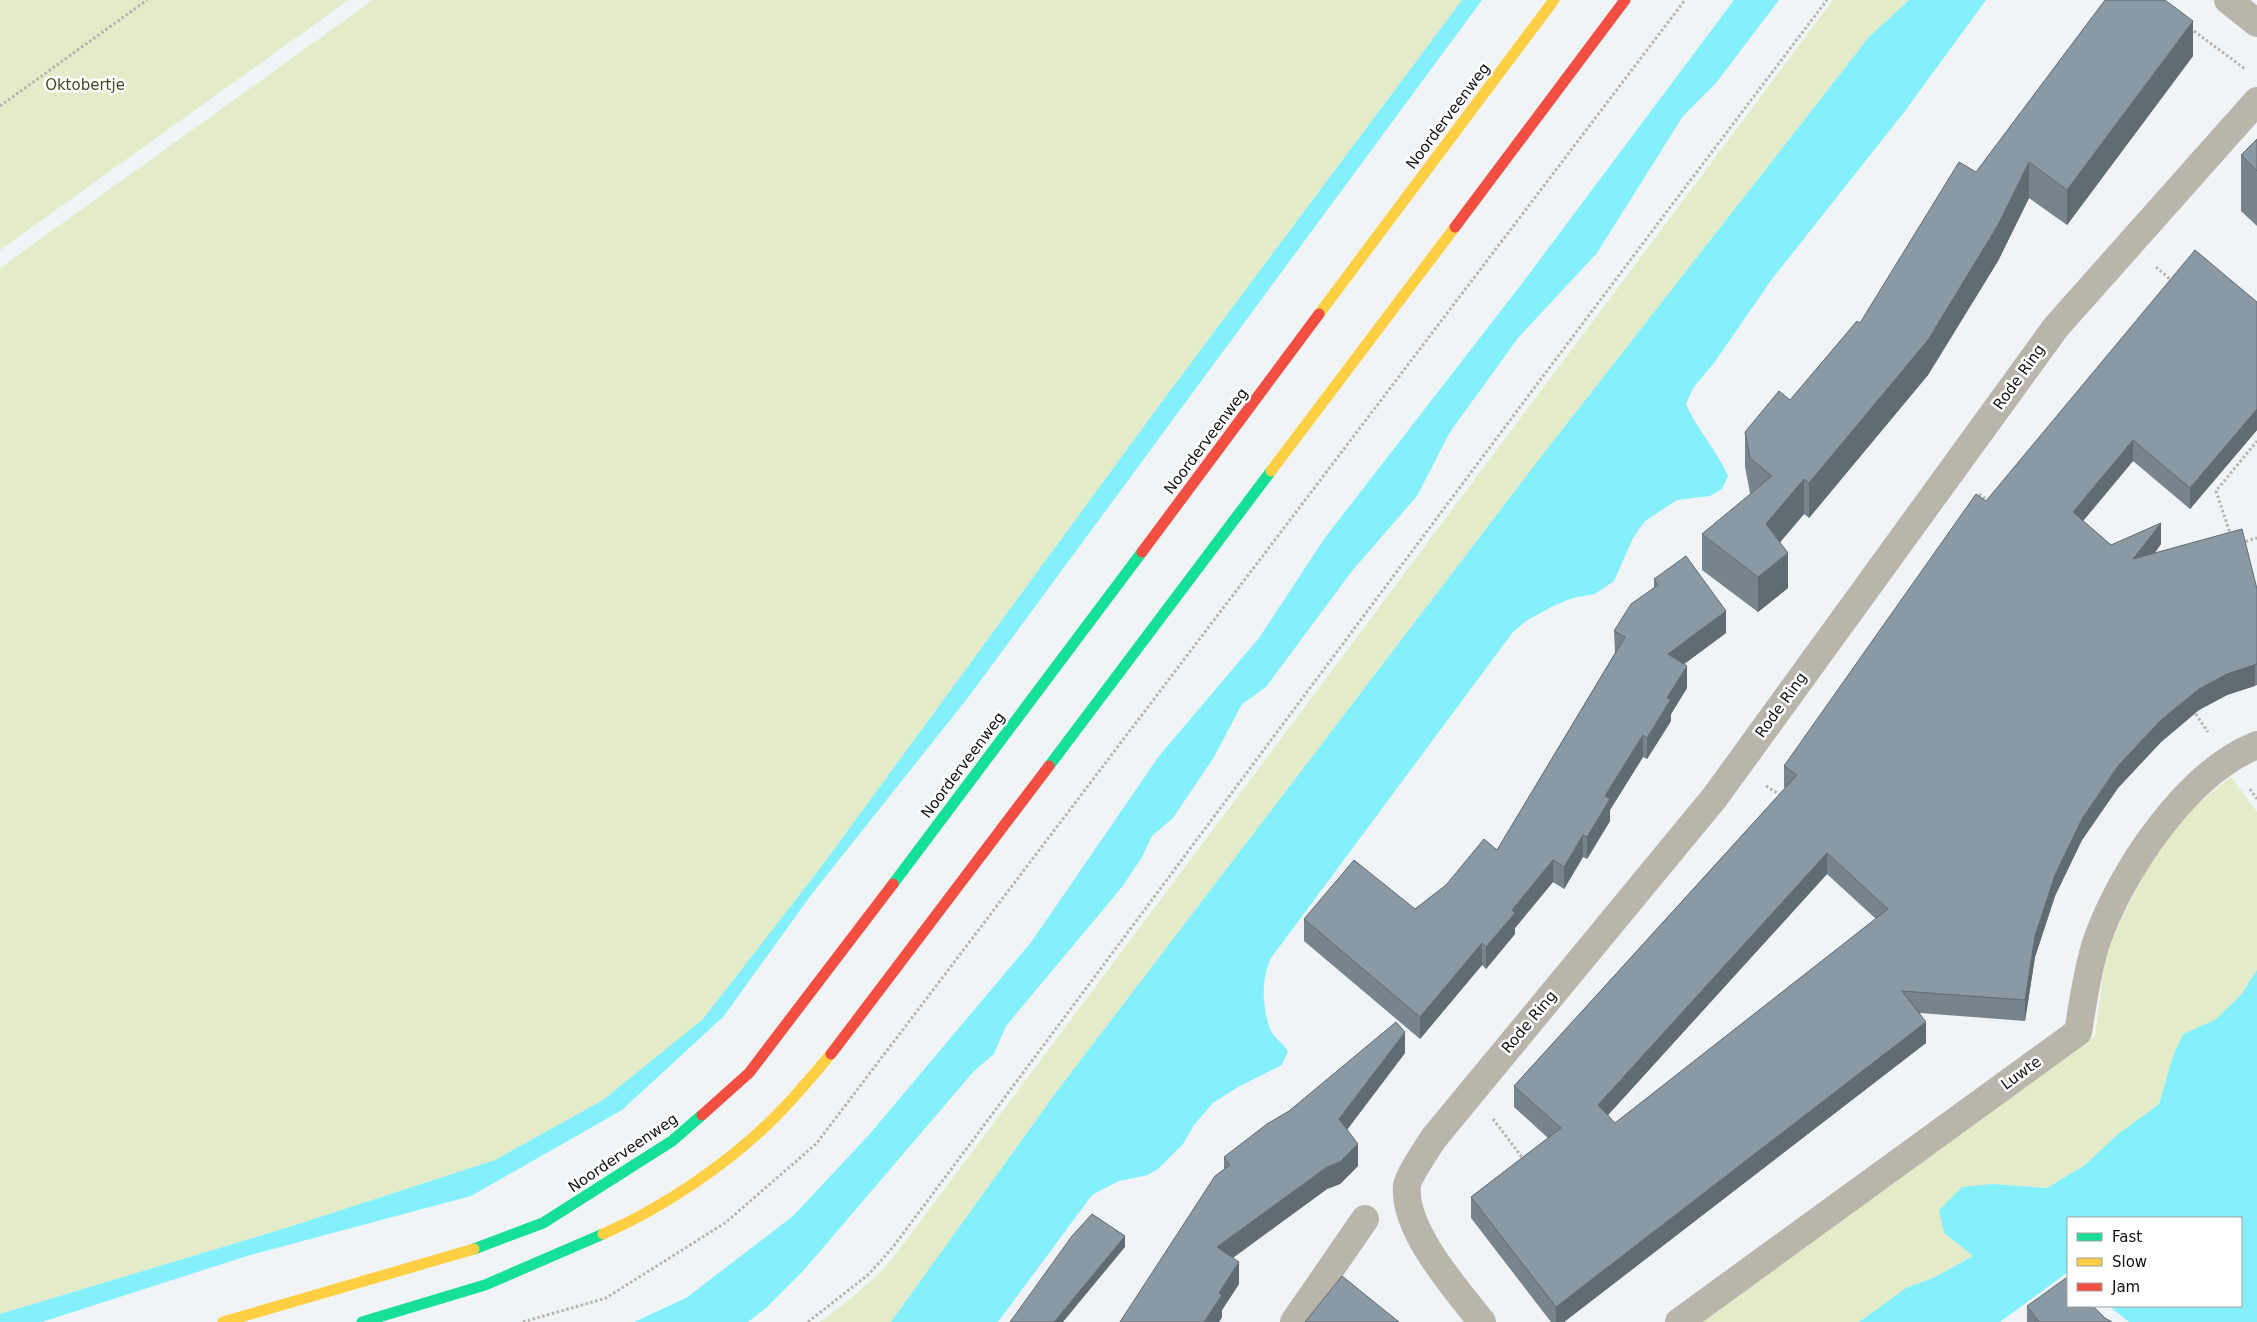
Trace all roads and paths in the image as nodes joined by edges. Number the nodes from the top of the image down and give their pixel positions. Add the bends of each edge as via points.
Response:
1 (147, 0) edge
2 (1554, 0) edge
3 (1625, 0) edge
4 (1827, 0) edge
5 (2228, 0) edge
6 (2257, 23) edge
7 (2183, 24) edge
8 (2251, 73) dead end
9 (2257, 101) edge
10 (0, 106) edge
11 (2128, 245) junction
12 (2174, 282) edge
13 (2257, 441) edge
14 (1950, 473) junction
15 (1998, 508) edge
16 (2257, 538) edge
17 (2189, 704) edge
18 (2257, 745) edge
19 (2229, 761) junction
20 (1735, 769) junction
21 (2257, 799) edge
22 (1788, 801) edge
23 (1472, 1091) junction
24 (1526, 1163) edge
25 (1364, 1219) dead end
26 (223, 1322) edge
27 (362, 1322) edge
28 (808, 1322) edge
29 (1294, 1322) edge
30 (1482, 1322) edge
31 (1679, 1322) edge

1 - 10 path
2 - 26 street, Noorderveenweg via 817,986 748,1073 672,1141 543,1223 477,1248
3 - 27 street via 844,1038 776,1116 732,1155 635,1220 485,1286
4 - 28 path via 1543,374 893,1247 869,1274
5 - 6 street
7 - 8 path
9 - 11 street, Rode Ring
11 - 12 path
11 - 14 street, Rode Ring via 2056,327
13 - 16 path via 2216,491 2234,545
14 - 15 path
14 - 20 street, Rode Ring
17 - 19 path
18 - 19 street, Luwte
19 - 21 path
19 - 31 street, Luwte via 2200,783 2173,811 2142,851 2116,893 2096,944 2078,1032
20 - 22 path
20 - 23 street, Rode Ring
23 - 24 path
23 - 30 street, Rode Ring via 1433,1139 1406,1185 1413,1222 1440,1267
25 - 29 street

